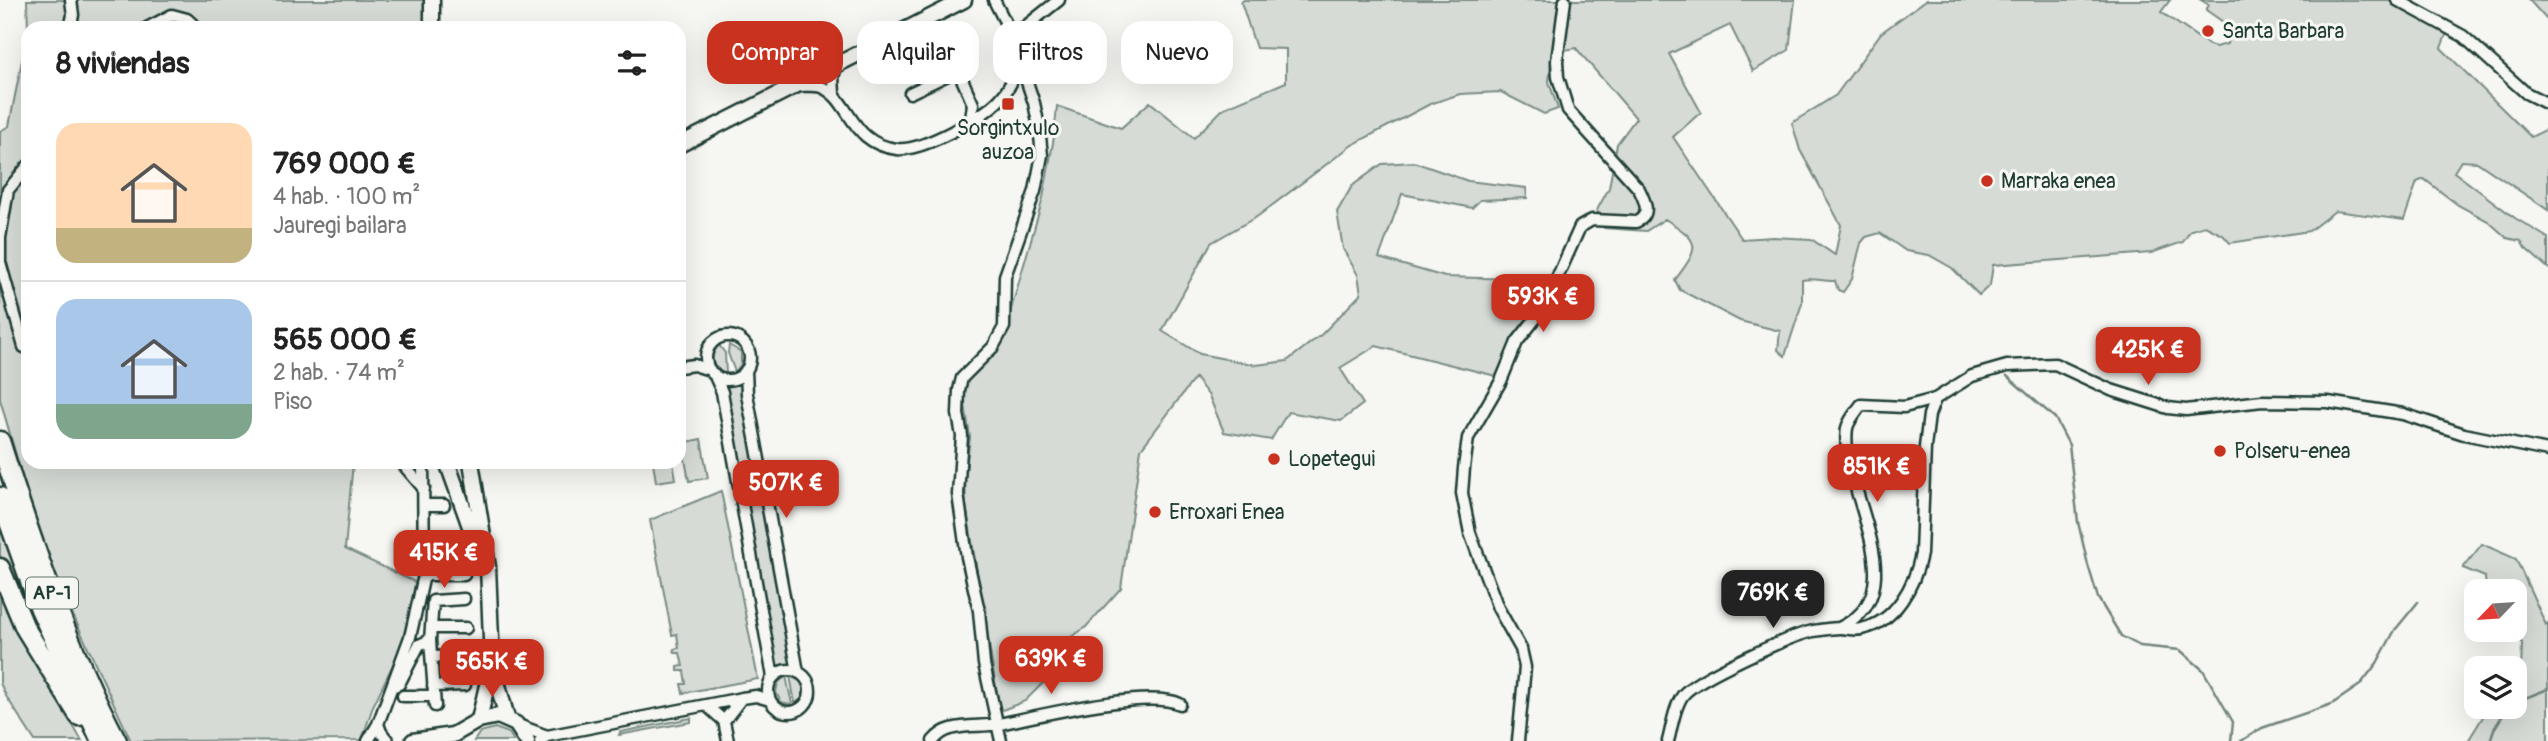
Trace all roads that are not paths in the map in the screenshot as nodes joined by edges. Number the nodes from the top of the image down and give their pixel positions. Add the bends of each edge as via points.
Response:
1 (71, 0) edge
2 (432, 0) edge
3 (964, 0) edge
4 (994, 0) edge
5 (1059, 0) edge
6 (1565, 0) edge
7 (2397, 0) edge
8 (72, 21) edge
9 (160, 21) edge
10 (189, 21) edge
11 (432, 21) edge
12 (1004, 21) edge
13 (1033, 21) edge
14 (843, 63) edge
15 (804, 84) edge
16 (833, 84) edge
17 (1010, 84) edge
18 (1028, 84) edge
19 (800, 86) junction
20 (910, 93) dead end
21 (834, 94) junction
22 (969, 94) junction
23 (998, 102) junction
24 (2548, 104) edge
25 (971, 119) junction
26 (686, 142) edge
27 (21, 174) edge
28 (0, 238) edge
29 (21, 336) edge
30 (707, 352) junction
31 (694, 365) junction
32 (686, 366) edge
33 (746, 370) junction
34 (712, 372) junction
35 (1935, 399) junction
36 (0, 441) edge
37 (2548, 451) edge
38 (407, 469) edge
39 (423, 469) edge
40 (449, 469) edge
41 (472, 469) edge
42 (424, 489) junction
43 (0, 497) edge
44 (424, 505) junction
45 (444, 505) dead end
46 (424, 545) junction
47 (453, 545) dead end
48 (0, 568) edge
49 (424, 575) junction
50 (464, 575) dead end
51 (464, 599) dead end
52 (491, 606) junction
53 (431, 628) junction
54 (466, 628) dead end
55 (1839, 628) junction
56 (430, 640) junction
57 (465, 656) dead end
58 (432, 657) junction
59 (492, 663) junction
60 (798, 672) junction
61 (771, 682) junction
62 (465, 685) dead end
63 (391, 687) junction
64 (403, 696) dead end
65 (434, 696) junction
66 (756, 696) junction
67 (742, 698) junction
68 (770, 700) junction
69 (1180, 704) dead end
70 (706, 705) junction
71 (512, 721) junction
72 (724, 721) junction
73 (475, 723) junction
74 (378, 724) junction
75 (996, 725) junction
76 (544, 738) edge
77 (92, 741) edge
78 (101, 741) edge
79 (117, 741) edge
80 (368, 741) edge
81 (388, 741) edge
82 (414, 741) edge
83 (463, 741) edge
84 (527, 741) edge
85 (728, 741) edge
86 (933, 741) edge
87 (1001, 741) edge
88 (1518, 741) edge
89 (1668, 741) edge

1 - 8 street
2 - 11 main road
3 - 14 main road
4 - 12 street
5 - 13 street
6 - 88 street via 1557,61 1568,110 1639,189 1646,213 1636,222 1592,220 1580,227 1543,309 1517,342 1468,438 1462,493 1465,513 1482,569 1521,649 1525,667
7 - 24 street via 2463,36 2526,93
9 - 10 street via 172,15
15 - 19 main road
16 - 21 street
17 - 23 street
18 - 75 street via 1040,127 1042,155 1035,191 1005,276 1004,327 993,347 962,379 959,390 958,494
19 - 21 street via 822,87
19 - 26 main road
20 - 22 street via 958,70
21 - 25 street via 871,141 898,150 929,144
22 - 23 street via 980,101
22 - 25 street
23 - 25 street
27 - 28 street via 8,190
28 - 29 street via 0,262
30 - 31 street
30 - 33 street via 717,339 738,338 750,355
30 - 34 street
31 - 32 street
31 - 34 street
33 - 34 street via 732,380
33 - 60 street
34 - 61 street via 722,392
35 - 37 street via 1985,371 2055,364 2111,390 2168,408 2328,402 2403,414 2464,434
35 - 55 street via 1929,415 1918,571 1885,620 1858,630
35 - 55 street via 1904,407 1861,405 1847,425 1849,463 1876,571 1864,608
36 - 79 highway, AP-1 via 64,625
38 - 42 street
39 - 42 street
40 - 52 main road via 479,552
41 - 52 main road
42 - 44 street
43 - 78 highway, AP-1 via 40,609
44 - 45 street
44 - 46 street
46 - 47 street
46 - 49 street
48 - 77 highway via 24,628
49 - 50 street
49 - 63 street via 410,637
51 - 53 street via 433,601
52 - 59 main road
53 - 54 street
53 - 56 street
55 - 89 street via 1806,633 1692,687 1679,702
56 - 58 street
56 - 63 street via 419,645 399,684
57 - 58 street
58 - 65 street
59 - 71 main road
59 - 73 main road
60 - 61 street via 785,670
60 - 68 street via 810,688 806,703 792,712 776,708
61 - 66 street
61 - 68 street
62 - 65 street
63 - 74 street
64 - 65 street
66 - 67 street
66 - 68 street
67 - 70 street
67 - 72 street
69 - 75 street via 1154,699 1055,711
70 - 72 street
70 - 76 street
71 - 73 main road via 498,716
71 - 76 street
71 - 84 main road
72 - 85 street
73 - 82 main road via 453,735
73 - 83 main road
74 - 80 street
74 - 81 street
75 - 86 street via 950,729
75 - 87 street

